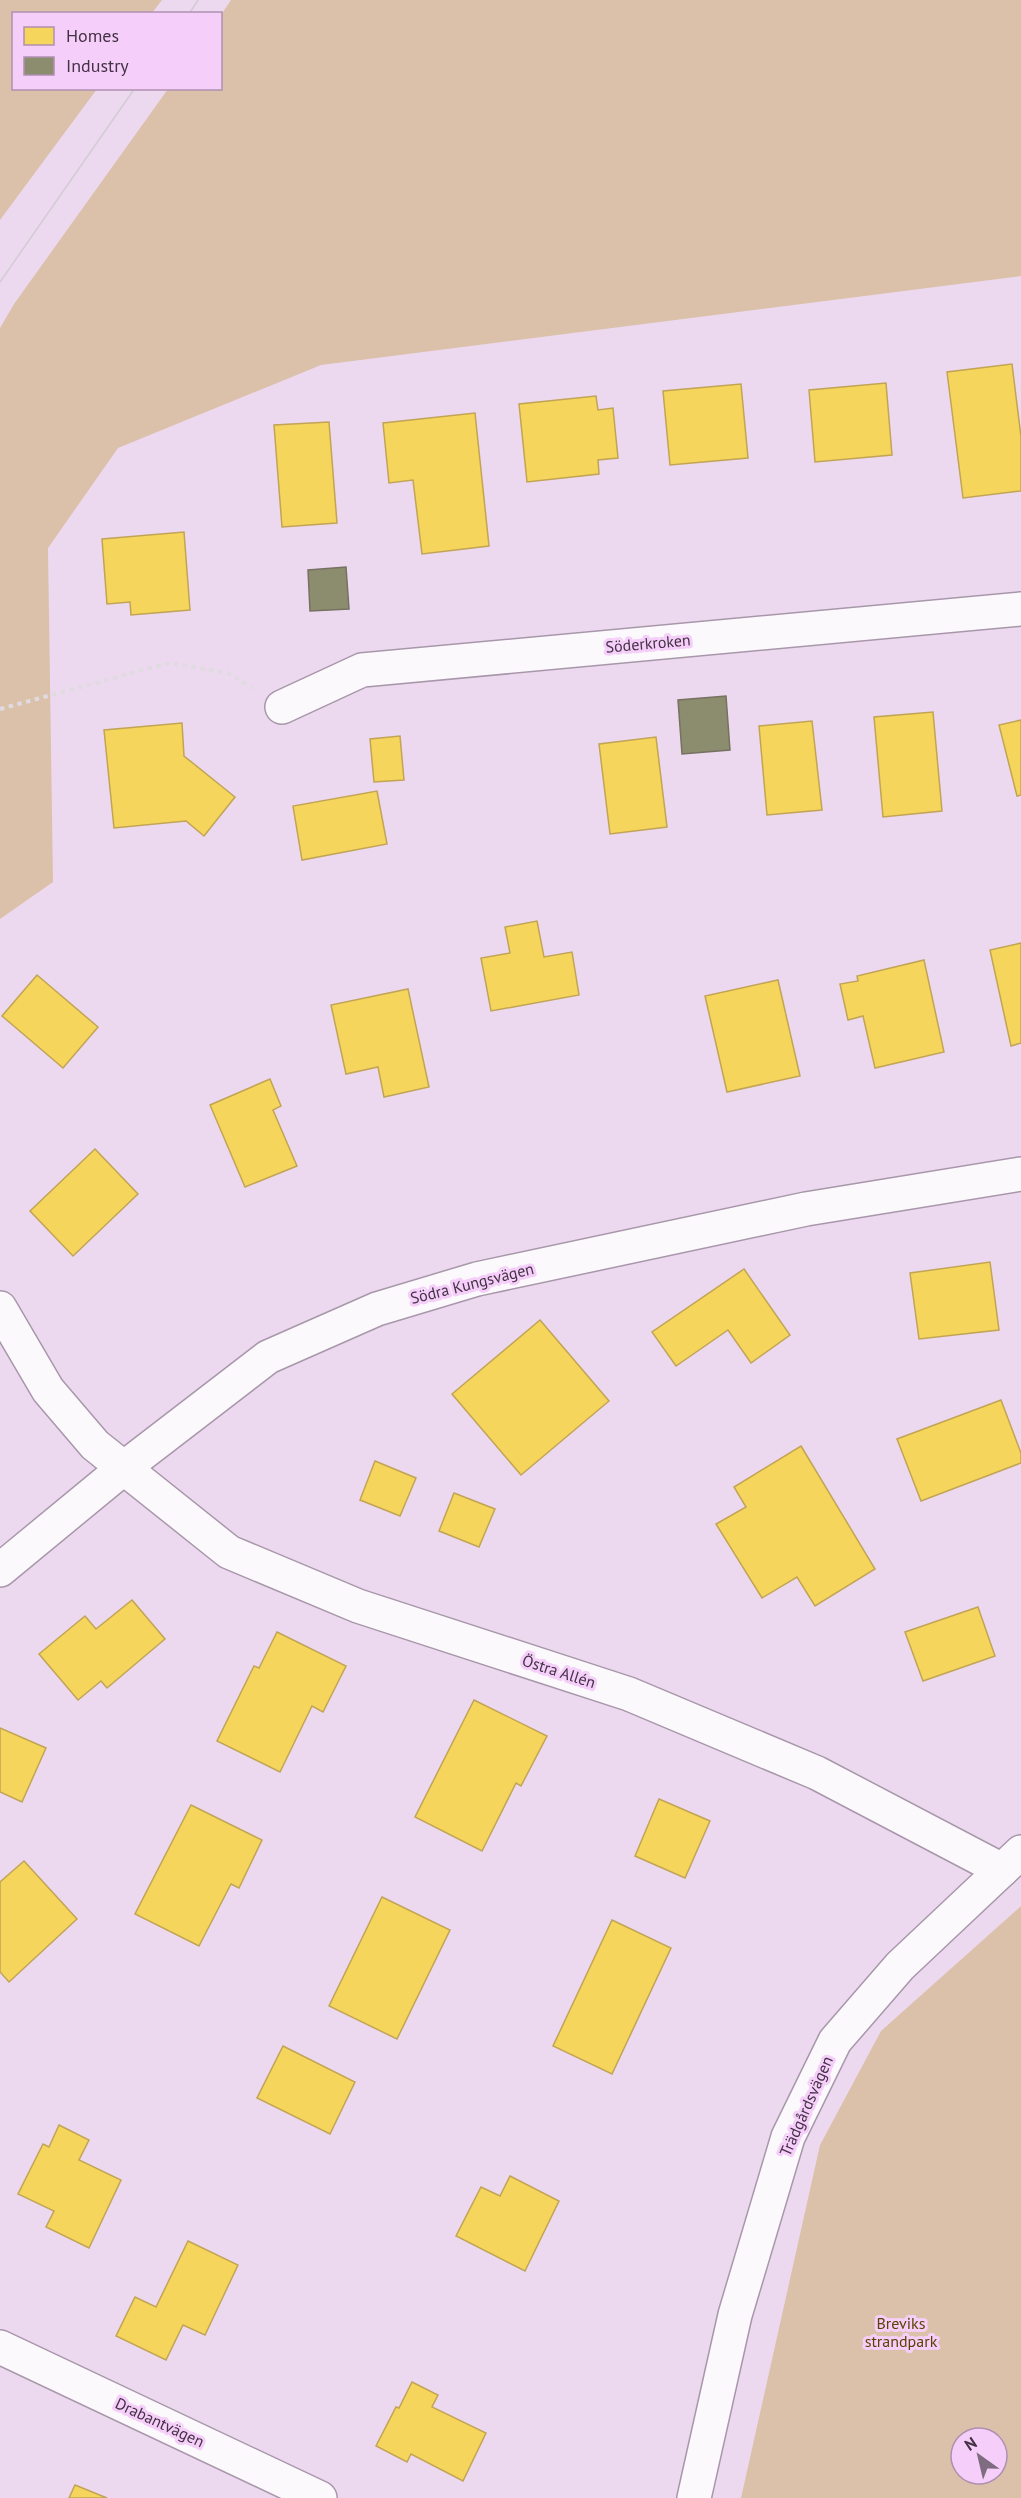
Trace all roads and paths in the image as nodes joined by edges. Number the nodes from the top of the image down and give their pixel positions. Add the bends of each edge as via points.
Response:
1 (1021, 609) edge
2 (282, 707) joint
3 (0, 709) edge
4 (1021, 1174) edge
5 (0, 1308) edge
6 (125, 1467) junction
7 (0, 1570) edge
8 (1012, 1861) edge
9 (0, 2347) edge
10 (320, 2498) edge
11 (694, 2498) edge

1 - 2 street, Söderkroken via 362,670
2 - 3 path via 228,673 169,663
4 - 6 street, Södra Kungsvägen via 806,1209 477,1279 377,1309 268,1357
5 - 6 street, Östra Allén via 48,1390 95,1445
6 - 7 street, Södra Kungsvägen
6 - 8 street, Östra Allén via 229,1552 358,1606 629,1694 818,1773
8 - 11 street, Trädgårdsvägen via 900,1966 835,2041 785,2148 735,2315
9 - 10 street, Drabantvägen

